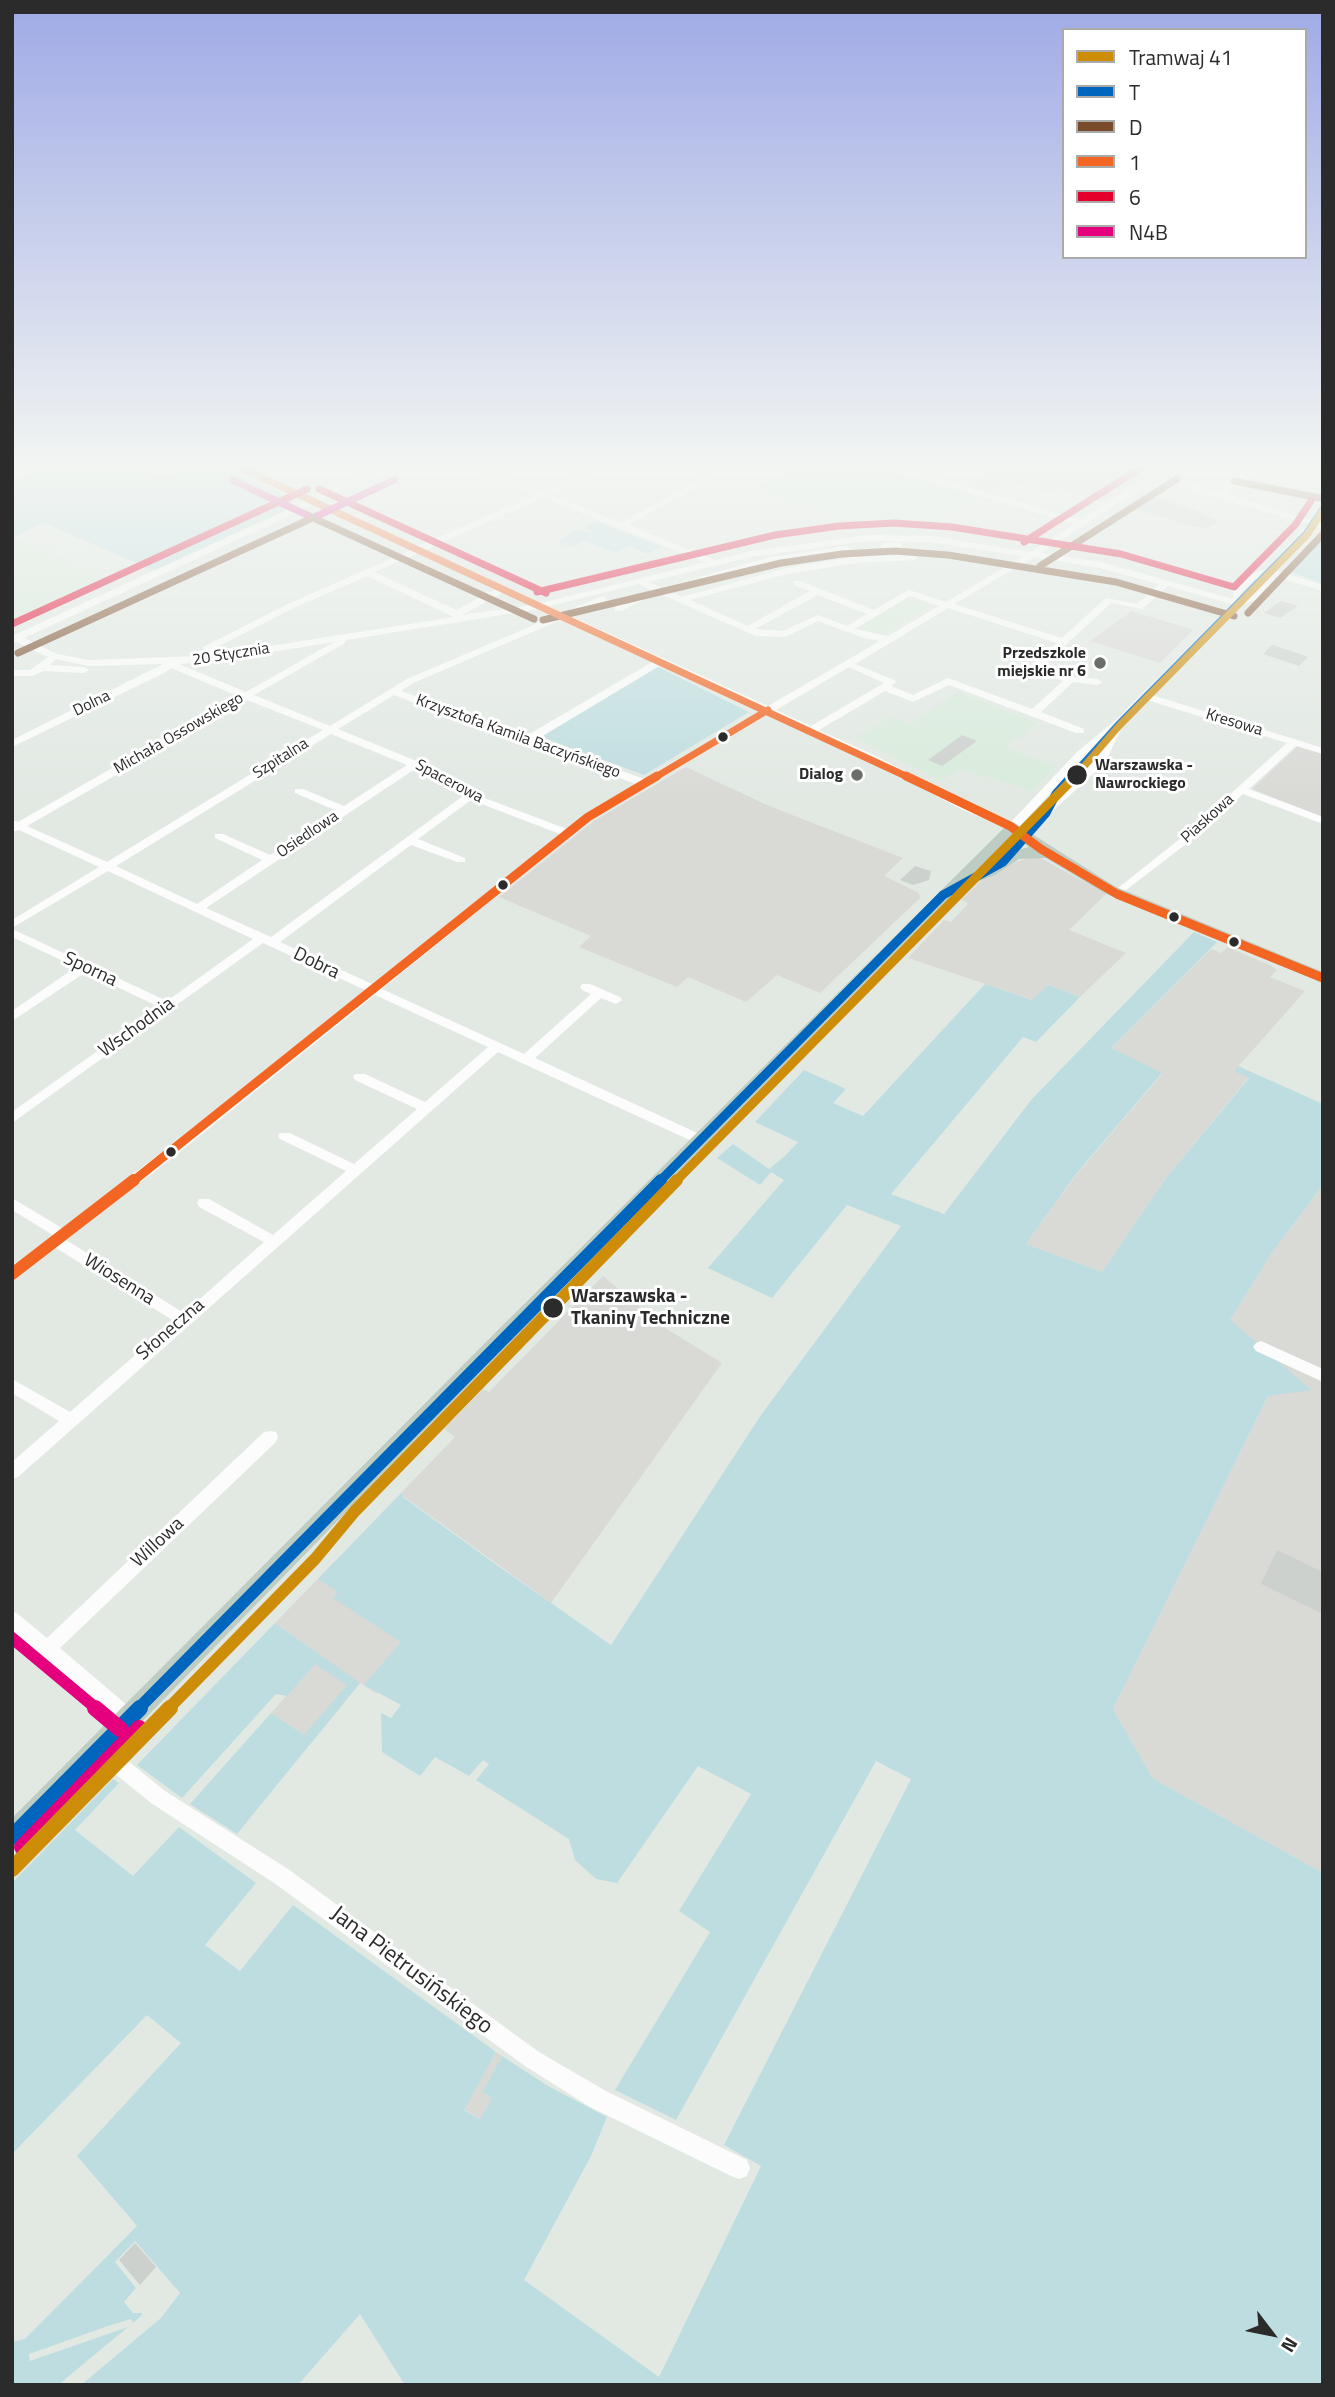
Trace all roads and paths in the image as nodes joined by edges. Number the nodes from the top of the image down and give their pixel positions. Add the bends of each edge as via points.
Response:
1 (145, 579) edge
2 (353, 579) edge
3 (380, 579) edge
4 (481, 579) edge
5 (653, 579) edge
6 (700, 579) edge
7 (757, 579) edge
8 (989, 579) edge
9 (1156, 579) edge
10 (1250, 579) edge
11 (1271, 579) edge
12 (1294, 579) edge
13 (641, 582) junction
14 (1167, 582) junction
15 (797, 583) dead end
16 (1323, 588) edge
17 (503, 589) junction
18 (615, 589) junction
19 (659, 590) junction
20 (818, 592) junction
21 (680, 600) junction
22 (1238, 603) junction
23 (540, 606) junction
24 (943, 606) junction
25 (618, 609) dead end
26 (874, 613) junction
27 (562, 616) junction
28 (458, 617) junction
29 (848, 629) junction
30 (747, 630) junction
31 (344, 637) junction
32 (14, 639) edge
33 (888, 639) junction
34 (1063, 642) junction
35 (54, 656) junction
36 (209, 659) junction
37 (661, 661) junction
38 (171, 663) junction
39 (853, 666) dead end
40 (41, 668) junction
41 (88, 669) dead end
42 (12, 673) edge
43 (1069, 680) junction
44 (1097, 682) dead end
45 (884, 687) junction
46 (393, 691) junction
47 (247, 696) junction
48 (1145, 696) junction
49 (741, 698) junction
50 (788, 698) junction
51 (768, 710) junction
52 (1034, 713) junction
53 (1122, 720) junction
54 (330, 729) junction
55 (812, 730) junction
56 (1080, 731) dead end
57 (526, 741) junction
58 (1296, 742) junction
59 (12, 744) edge
60 (1323, 751) edge
61 (415, 764) junction
62 (644, 783) junction
63 (1241, 790) junction
64 (299, 791) dead end
65 (470, 796) junction
66 (344, 810) junction
67 (1323, 821) edge
68 (14, 826) edge
69 (568, 833) junction
70 (1019, 833) junction
71 (219, 836) dead end
72 (412, 841) junction
73 (1053, 857) junction
74 (1007, 858) junction
75 (271, 860) junction
76 (461, 860) dead end
77 (107, 867) junction
78 (1117, 894) junction
79 (943, 895) junction
80 (198, 908) junction
81 (12, 925) edge
82 (12, 932) edge
83 (267, 940) junction
84 (85, 967) junction
85 (1323, 978) edge
86 (586, 987) dead end
87 (372, 990) junction
88 (600, 993) junction
89 (615, 1000) dead end
90 (167, 1006) junction
91 (12, 1017) edge
92 (497, 1046) junction
93 (526, 1059) junction
94 (360, 1077) dead end
95 (426, 1108) junction
96 (12, 1119) edge
97 (285, 1136) dead end
98 (701, 1140) junction
99 (355, 1170) junction
100 (204, 1202) dead end
101 (12, 1203) edge
102 (59, 1238) junction
103 (273, 1241) junction
104 (12, 1274) edge
105 (183, 1320) junction
106 (1261, 1347) dead end
107 (1323, 1376) edge
108 (12, 1385) edge
109 (70, 1420) junction
110 (270, 1437) dead end
111 (12, 1472) edge
112 (12, 1619) edge
113 (47, 1649) junction
114 (130, 1718) junction
115 (99, 1749) junction
116 (12, 1837) edge
117 (738, 2168) dead end

1 - 32 street
2 - 36 street via 206,649
3 - 28 street
4 - 17 street
5 - 13 street, 20 Stycznia
6 - 19 street
7 - 21 street
8 - 24 street
9 - 14 street, 20 Stycznia
10 - 22 street via 1236,593
11 - 22 street via 1256,597
12 - 16 street
13 - 18 street, 20 Stycznia
13 - 19 street
14 - 22 street, 20 Stycznia
14 - 34 street via 1139,607 1109,600
15 - 20 street
17 - 23 street
17 - 28 street
18 - 23 street, 20 Stycznia
18 - 27 street, Szpitalna via 604,599
19 - 21 street
19 - 25 street
20 - 26 street
20 - 30 street
21 - 30 street
22 - 48 street
23 - 27 street
23 - 28 street, 20 Stycznia
24 - 26 street via 909,593
24 - 33 street
24 - 34 street
26 - 29 street
27 - 37 street
27 - 46 street, Szpitalna
28 - 31 street, 20 Stycznia
29 - 30 street via 818,618 785,634
29 - 33 street
31 - 36 street, 20 Stycznia
31 - 47 street, Michała Ossowskiego
32 - 35 street, 20 Stycznia
33 - 50 street
34 - 43 street via 1035,669
35 - 38 street, 20 Stycznia via 100,664
35 - 40 street
36 - 38 street, 20 Stycznia
37 - 49 street
37 - 57 street
38 - 47 street, Spacerowa
38 - 59 street, Dolna
39 - 45 street via 891,682
40 - 41 street
40 - 42 street
43 - 44 street
43 - 52 street
45 - 52 street via 916,699 948,681
45 - 55 street
46 - 54 street, Szpitalna
46 - 57 street, Krzysztofa Kamila Baczyńskiego
47 - 54 street, Spacerowa
47 - 68 street, Michała Ossowskiego
48 - 53 street
48 - 58 street, Kresowa
49 - 50 street
49 - 51 street
50 - 51 street
51 - 55 street
51 - 62 street
52 - 56 street
53 - 70 street via 1081,754
53 - 70 street via 1101,761
54 - 61 street, Spacerowa
54 - 77 street, Szpitalna
55 - 70 street
57 - 62 street, Krzysztofa Kamila Baczyńskiego
58 - 60 street, Kresowa
58 - 63 street, Piaskowa
61 - 65 street, Spacerowa
61 - 66 street, Osiedlowa
62 - 69 street
63 - 67 street
63 - 78 street, Piaskowa
64 - 66 street, Osiedlowa
65 - 69 street, Spacerowa
65 - 72 street, Wschodnia
66 - 75 street, Osiedlowa
68 - 77 street, Dobra
69 - 87 street
70 - 73 main road
70 - 74 street
70 - 79 main road
71 - 75 street, Osiedlowa
72 - 76 street
72 - 83 street, Wschodnia
73 - 74 main road via 1029,852
73 - 78 main road
74 - 79 main road via 995,869
75 - 80 street, Osiedlowa
77 - 80 street, Dobra
77 - 81 street, Szpitalna
78 - 85 main road
79 - 98 main road
80 - 83 street, Dobra
82 - 84 street, Sporna
83 - 87 street, Dobra
83 - 90 street, Wschodnia
84 - 90 street, Sporna
84 - 91 street
86 - 88 street
87 - 92 street, Dobra
87 - 102 street
88 - 89 street
88 - 93 street
90 - 96 street, Wschodnia
92 - 93 street, Dobra
92 - 95 street, Słoneczna
93 - 98 street, Dobra
94 - 95 street
95 - 99 street, Słoneczna
97 - 99 street
98 - 114 main road
99 - 103 street, Słoneczna
100 - 103 street
101 - 102 street, Wiosenna
102 - 104 street
102 - 105 street, Wiosenna
103 - 105 street, Słoneczna
105 - 109 street, Słoneczna
106 - 107 street
108 - 109 street
109 - 111 street, Słoneczna
110 - 113 street, Willowa
112 - 113 street
113 - 114 street
114 - 115 main road
115 - 116 main road
115 - 117 street, Jana Pietrusińskiego via 158,1797 282,1876 532,2059 598,2099

